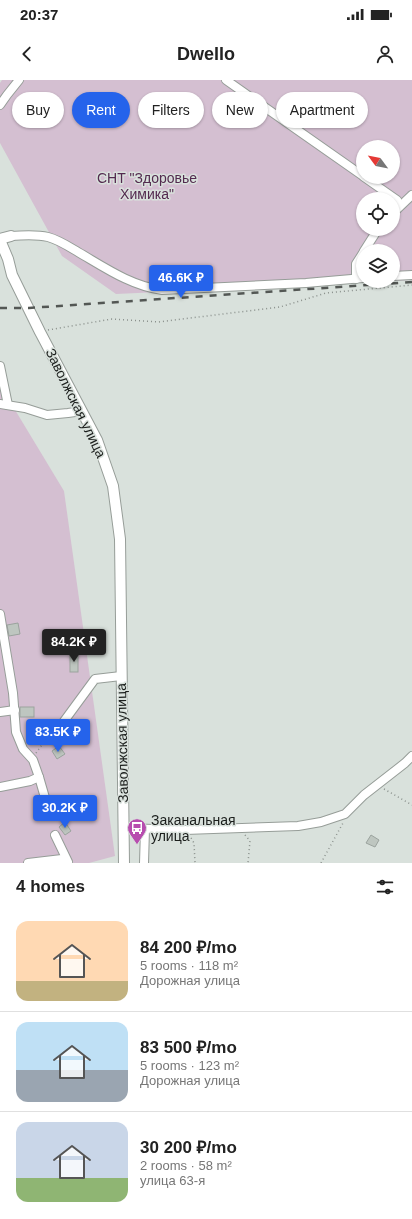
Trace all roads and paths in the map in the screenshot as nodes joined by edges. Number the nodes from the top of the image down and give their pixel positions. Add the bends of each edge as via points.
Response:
1 (19, 80) edge
2 (226, 80) edge
3 (0, 105) edge
4 (356, 171) edge
5 (374, 184) edge
6 (386, 192) edge
7 (412, 195) edge
8 (400, 207) edge
9 (11, 236) joint
10 (0, 239) edge
11 (0, 256) edge
12 (12, 275) junction
13 (412, 275) edge
14 (400, 276) edge
15 (356, 278) edge
16 (412, 285) edge
17 (40, 332) junction
18 (0, 366) edge
19 (4, 405) edge
20 (82, 411) junction
21 (0, 614) edge
22 (2, 636) edge
23 (121, 676) junction
24 (14, 710) junction
25 (0, 712) edge
26 (59, 728) joint
27 (412, 756) edge
28 (32, 759) junction
29 (39, 777) junction
30 (378, 785) junction
31 (0, 787) edge
32 (412, 805) edge
33 (48, 808) dead end
34 (345, 814) junction
35 (123, 828) junction
36 (145, 829) junction
37 (238, 829) junction
38 (185, 830) junction
39 (55, 835) dead end
40 (64, 861) edge
41 (28, 863) edge
42 (124, 863) edge
43 (144, 863) edge
44 (195, 863) edge
45 (248, 863) edge
46 (321, 863) edge

1 - 3 street
2 - 4 street
5 - 6 street
7 - 8 street
9 - 10 main road
9 - 15 street via 35,235 61,242 116,273 151,289 306,283
10 - 12 main road, Заволжская улица
11 - 12 main road
12 - 17 main road, Заволжская улица
13 - 14 street
16 - 17 path via 326,293 280,307 158,322 112,319
17 - 20 main road, Заволжская улица
18 - 19 street
19 - 20 street via 47,415
20 - 23 main road, Заволжская улица via 97,440 113,486 120,539
21 - 22 street
22 - 24 street
23 - 26 street via 95,679
23 - 35 main road, Заволжская улица
24 - 25 street
24 - 28 street via 16,732 23,750
26 - 28 path via 47,738
27 - 30 street
28 - 29 street
29 - 31 street
29 - 33 street
30 - 32 path
30 - 34 street
34 - 37 street via 298,826
34 - 46 path via 346,817
35 - 36 street
35 - 42 main road, Заволжская улица
36 - 38 street
36 - 43 street
37 - 38 street
37 - 45 path via 250,841
38 - 44 path via 194,843
39 - 40 street
40 - 41 street

